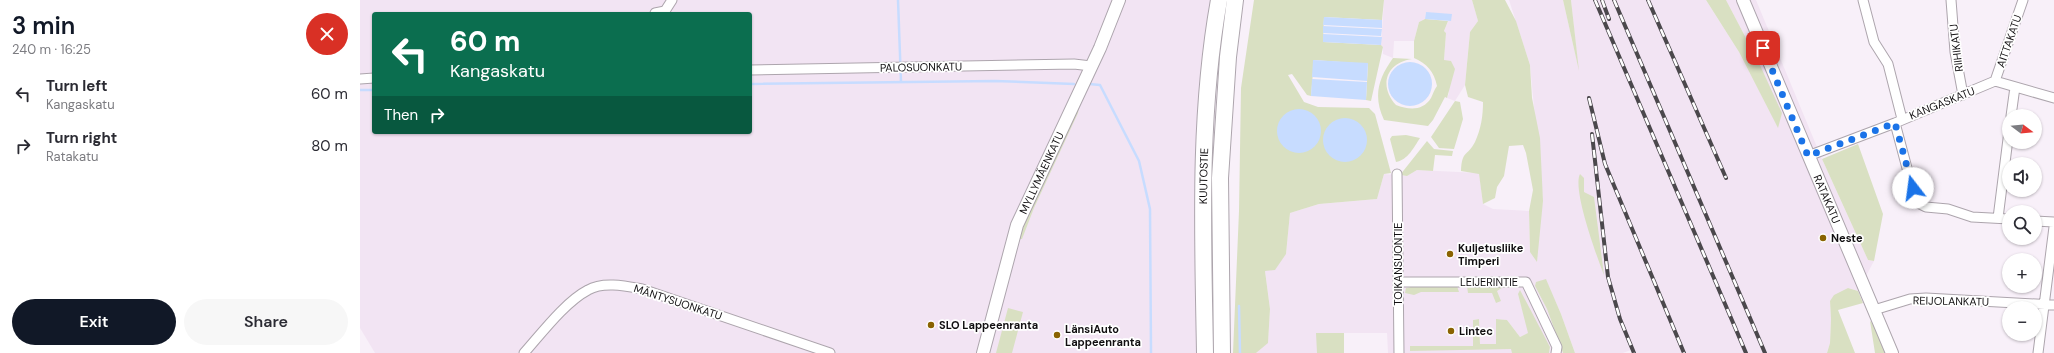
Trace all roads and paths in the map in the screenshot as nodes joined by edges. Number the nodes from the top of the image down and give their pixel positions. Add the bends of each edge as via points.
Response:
1 (672, 0) edge
2 (1119, 0) edge
3 (1219, 0) edge
4 (1235, 0) edge
5 (1743, 0) edge
6 (1863, 0) edge
7 (1951, 0) edge
8 (2023, 0) edge
9 (662, 12) edge
10 (1092, 66) junction
11 (752, 70) edge
12 (372, 78) edge
13 (360, 79) edge
14 (1995, 81) junction
15 (2014, 87) junction
16 (1962, 95) junction
17 (2054, 98) edge
18 (2012, 109) edge
19 (1898, 121) junction
20 (2007, 149) edge
21 (1808, 156) junction
22 (1397, 174) dead end
23 (1998, 218) junction
24 (2002, 218) edge
25 (2042, 221) edge
26 (2054, 222) edge
27 (2054, 227) edge
28 (1398, 282) junction
29 (2044, 305) junction
30 (2054, 305) edge
31 (1874, 310) junction
32 (524, 353) edge
33 (830, 353) edge
34 (983, 353) edge
35 (1205, 353) edge
36 (1222, 353) edge
37 (1399, 353) edge
38 (1556, 353) edge
39 (1892, 353) edge
40 (2038, 353) edge

1 - 9 street
2 - 10 main road, MYLLYMÄENKATU
3 - 35 highway, KUUTOSTIE via 1208,97 1204,175
4 - 36 highway, KUUTOSTIE via 1228,57 1220,178
5 - 21 main road, RATAKATU
6 - 19 street via 1874,42 1888,64
7 - 16 street, RIIHIKATU via 1955,52
8 - 14 street, AITTAKATU
10 - 11 street, PALOSUONKATU via 1074,64
10 - 34 main road, MYLLYMÄENKATU via 1017,225
12 - 13 street
14 - 15 street
14 - 16 street, KANGASKATU
15 - 17 street
15 - 18 street
16 - 19 street, KANGASKATU
19 - 21 street, KANGASKATU
19 - 23 street via 1916,202 1972,217
20 - 23 street
21 - 31 main road, RATAKATU
22 - 28 street, TOIKANSUONTIE
23 - 24 street
25 - 26 street
27 - 29 street
28 - 37 street, TOIKANSUONTIE
28 - 38 street, LEIJERINTIE via 1526,282 1557,347
29 - 30 street, REIJOLANKATU
29 - 31 street, REIJOLANKATU via 1926,298 1910,299
29 - 40 street
31 - 39 main road, RATAKATU
32 - 33 street, MÄNTYSUONKATU via 562,311 588,289 616,284 642,289

